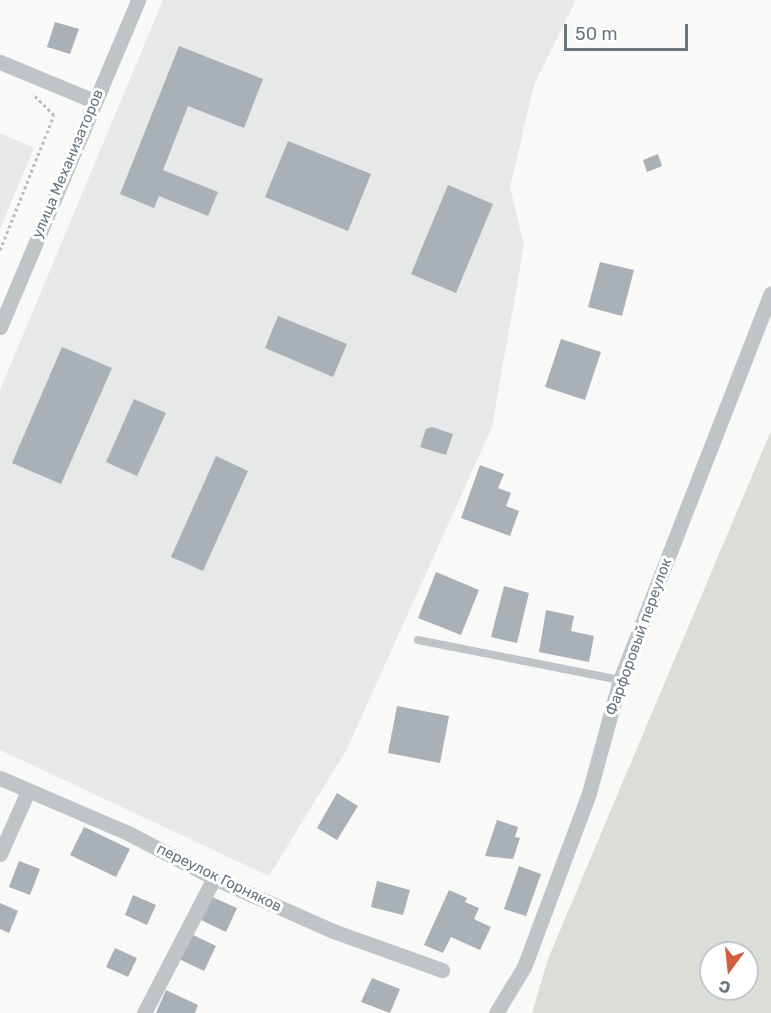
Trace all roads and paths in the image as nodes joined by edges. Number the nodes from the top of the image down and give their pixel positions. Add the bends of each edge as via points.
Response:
1 (138, 0) edge
2 (0, 62) edge
3 (25, 86) dead end
4 (94, 101) junction
5 (0, 250) edge
6 (771, 294) edge
7 (0, 327) edge
8 (418, 640) dead end
9 (620, 680) junction
10 (0, 778) edge
11 (28, 791) junction
12 (0, 854) edge
13 (214, 878) junction
14 (441, 970) dead end
15 (144, 1013) edge
16 (496, 1013) edge

1 - 4 street, улица Механизаторов
2 - 4 street
3 - 5 path via 54,115
4 - 7 street, улица Механизаторов
6 - 9 street, Фарфоровый переулок
8 - 9 lane
9 - 16 street, Фарфоровый переулок via 589,793 524,967
10 - 11 street, переулок Горняков
11 - 12 street
11 - 13 street, переулок Горняков via 128,833
13 - 14 street, переулок Горняков via 333,931
13 - 15 street

